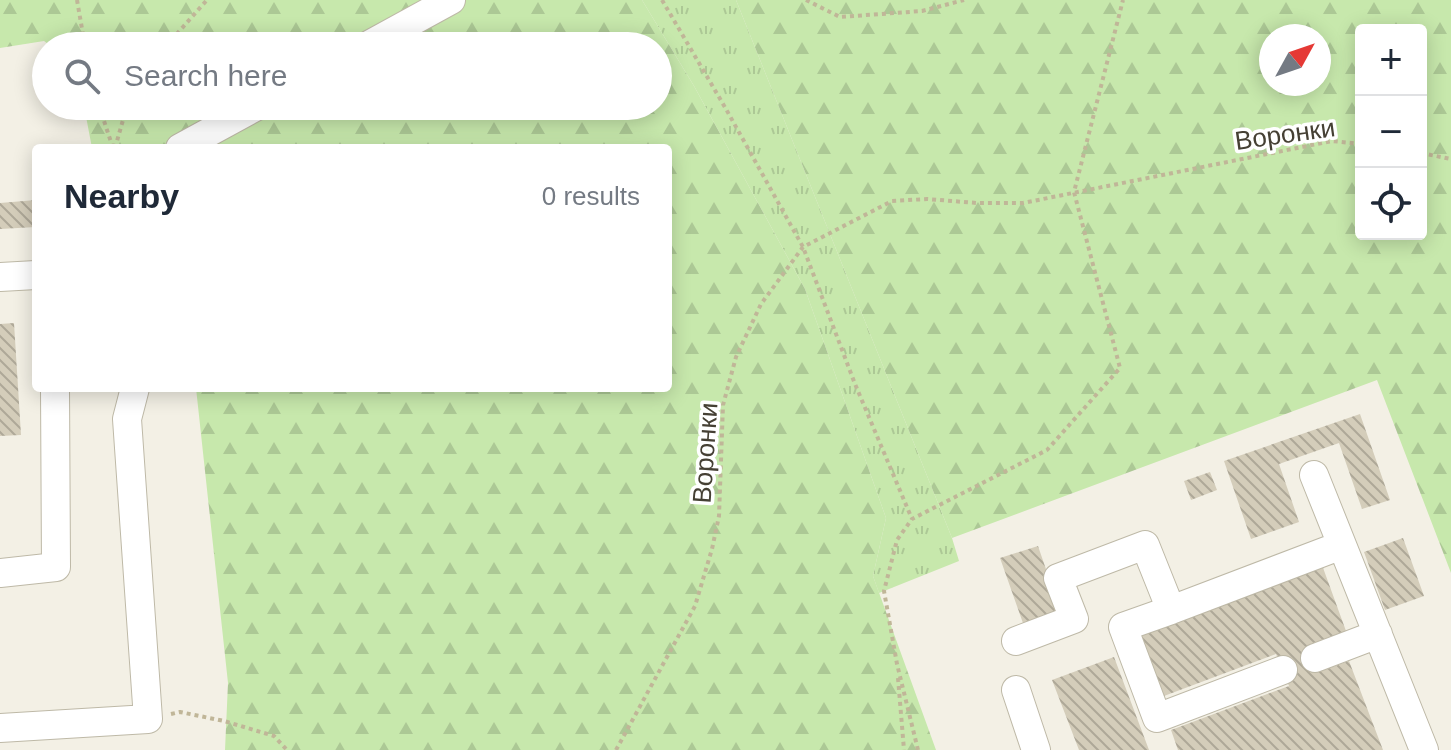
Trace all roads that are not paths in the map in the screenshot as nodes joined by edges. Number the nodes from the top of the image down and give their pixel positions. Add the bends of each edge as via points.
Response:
1 (451, 0) edge
2 (393, 32) edge
3 (231, 120) edge
4 (187, 144) edge
5 (32, 275) edge
6 (0, 277) edge
7 (55, 392) edge
8 (134, 392) edge
9 (1314, 475) dead end
10 (1342, 545) junction
11 (0, 573) edge
12 (1171, 610) junction
13 (1378, 634) junction
14 (1016, 641) dead end
15 (1315, 658) dead end
16 (1283, 670) dead end
17 (1016, 690) dead end
18 (0, 728) edge
19 (1036, 750) edge
20 (1424, 750) edge

1 - 2 lane
3 - 4 lane
5 - 6 lane
7 - 11 lane via 56,567
8 - 18 lane via 127,419 148,719
9 - 10 lane
10 - 12 lane
10 - 13 lane
12 - 14 lane via 1145,545 1058,578 1074,619
12 - 16 lane via 1123,627 1157,718
13 - 15 lane
13 - 20 lane
17 - 19 lane

